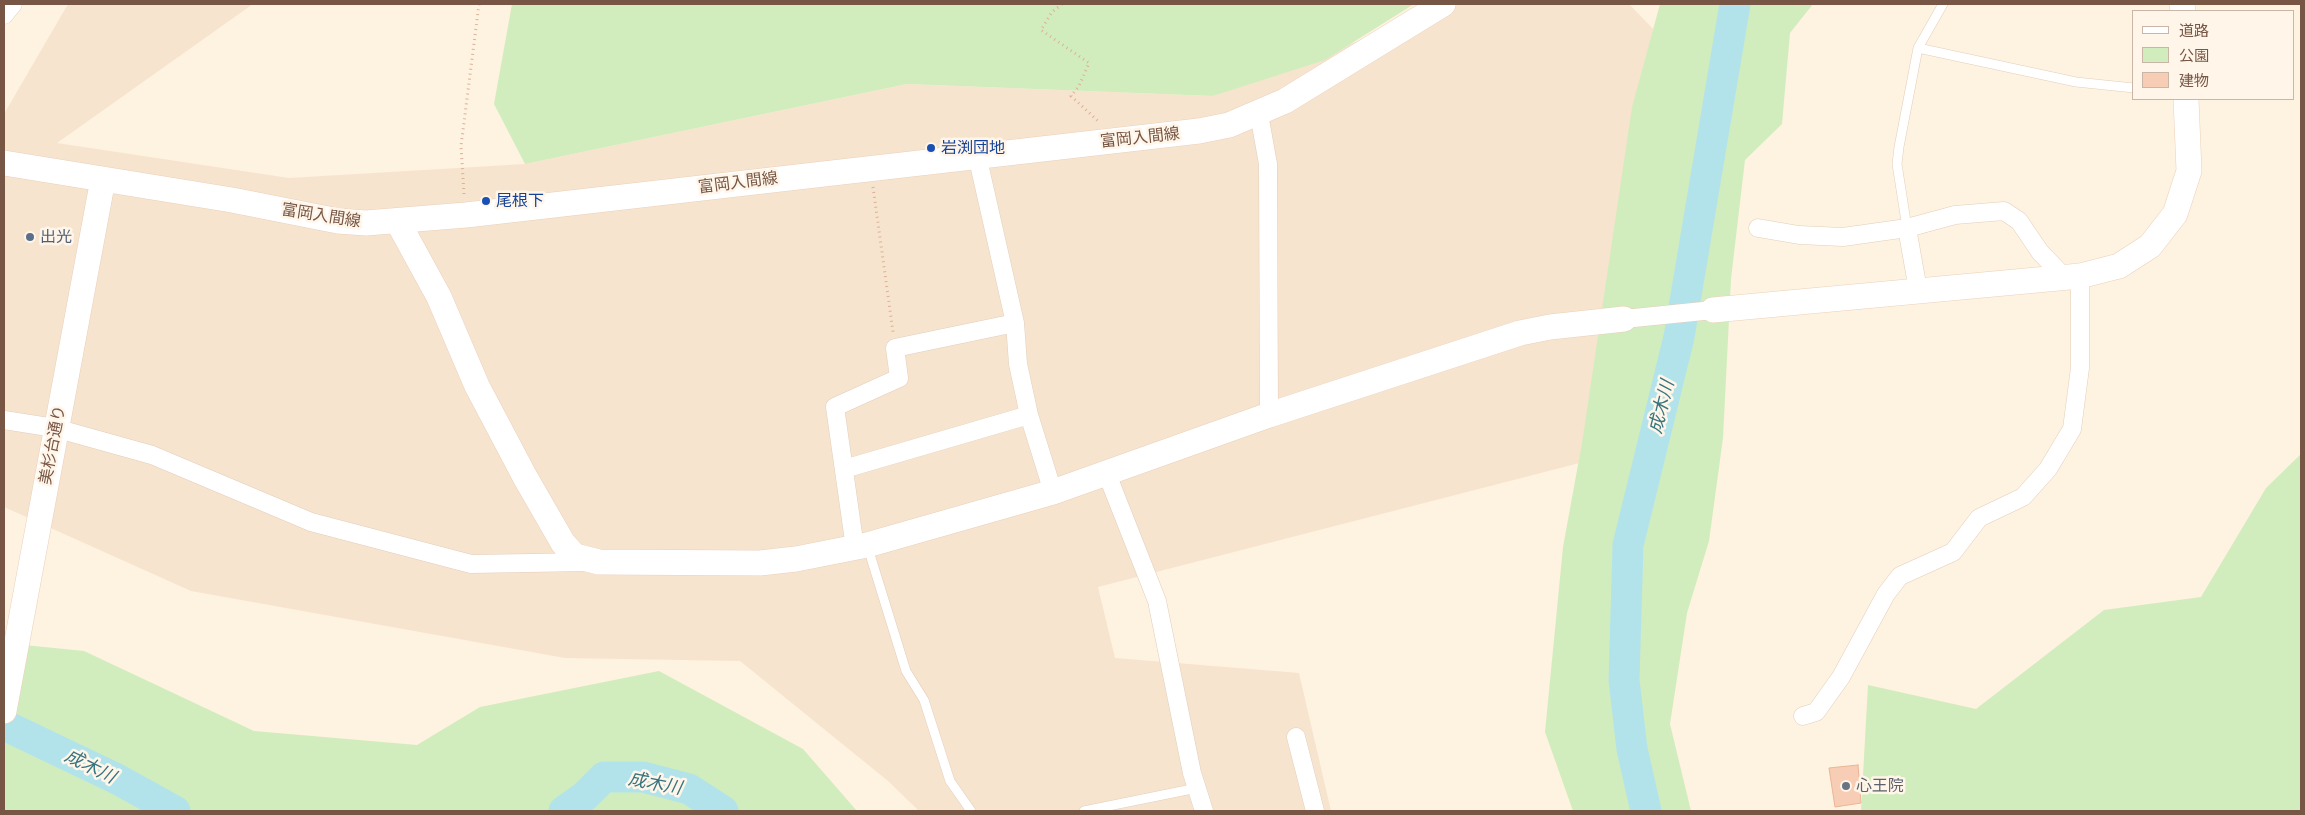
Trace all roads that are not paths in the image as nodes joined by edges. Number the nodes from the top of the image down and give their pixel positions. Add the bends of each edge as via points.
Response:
1 (13, 4) edge
2 (1443, 4) edge
3 (1943, 4) edge
4 (4, 15) edge
5 (1918, 48) junction
6 (2132, 88) edge
7 (2186, 100) edge
8 (1259, 114) junction
9 (977, 155) junction
10 (4, 163) edge
11 (103, 179) junction
12 (398, 222) junction
13 (1758, 228) dead end
14 (1907, 228) junction
15 (2072, 276) junction
16 (1918, 290) junction
17 (1713, 310) joint
18 (1624, 320) joint
19 (1015, 323) junction
20 (1029, 415) junction
21 (1269, 415) junction
22 (4, 420) edge
23 (56, 428) junction
24 (844, 469) junction
25 (1107, 474) junction
26 (1053, 492) junction
27 (861, 546) junction
28 (599, 562) junction
29 (4, 710) edge
30 (1803, 716) dead end
31 (1296, 737) dead end
32 (1197, 788) junction
33 (971, 811) edge
34 (1084, 811) edge
35 (1204, 811) edge
36 (1315, 811) edge

1 - 4 street
2 - 8 street, 富岡入間線
3 - 5 lane
5 - 6 lane via 2076,82
5 - 14 lane via 1897,164
7 - 15 street via 2189,171 2175,214 2150,246 2119,266
8 - 9 street, 富岡入間線 via 1229,126 1199,132
8 - 21 street via 1268,164
9 - 12 street, 富岡入間線
9 - 19 street
10 - 11 street, 富岡入間線
11 - 12 street, 富岡入間線 via 338,221 366,224
11 - 23 street, 美杉台通り
12 - 28 street via 439,297 477,386 563,542 575,556
13 - 14 street via 1799,235 1842,237
14 - 15 street via 1955,215 2004,211 2019,221 2040,252
14 - 16 street
15 - 16 street
15 - 30 street via 2080,368 2072,429 2048,469 2023,497 1979,518 1953,552 1900,576 1886,594 1841,677 1816,712
16 - 17 street
17 - 18 street
18 - 21 street via 1520,333
19 - 20 street via 1018,364
19 - 24 street via 895,348 899,378 835,407
20 - 24 street
20 - 26 street
21 - 25 street
22 - 23 street
23 - 28 street via 152,455 311,522 471,564
23 - 29 street, 美杉台通り
24 - 27 street
25 - 26 street
25 - 32 street via 1157,601
26 - 27 street
27 - 28 street via 760,563
27 - 33 lane via 906,671 924,700 950,782
31 - 36 street
32 - 34 lane
32 - 35 street

